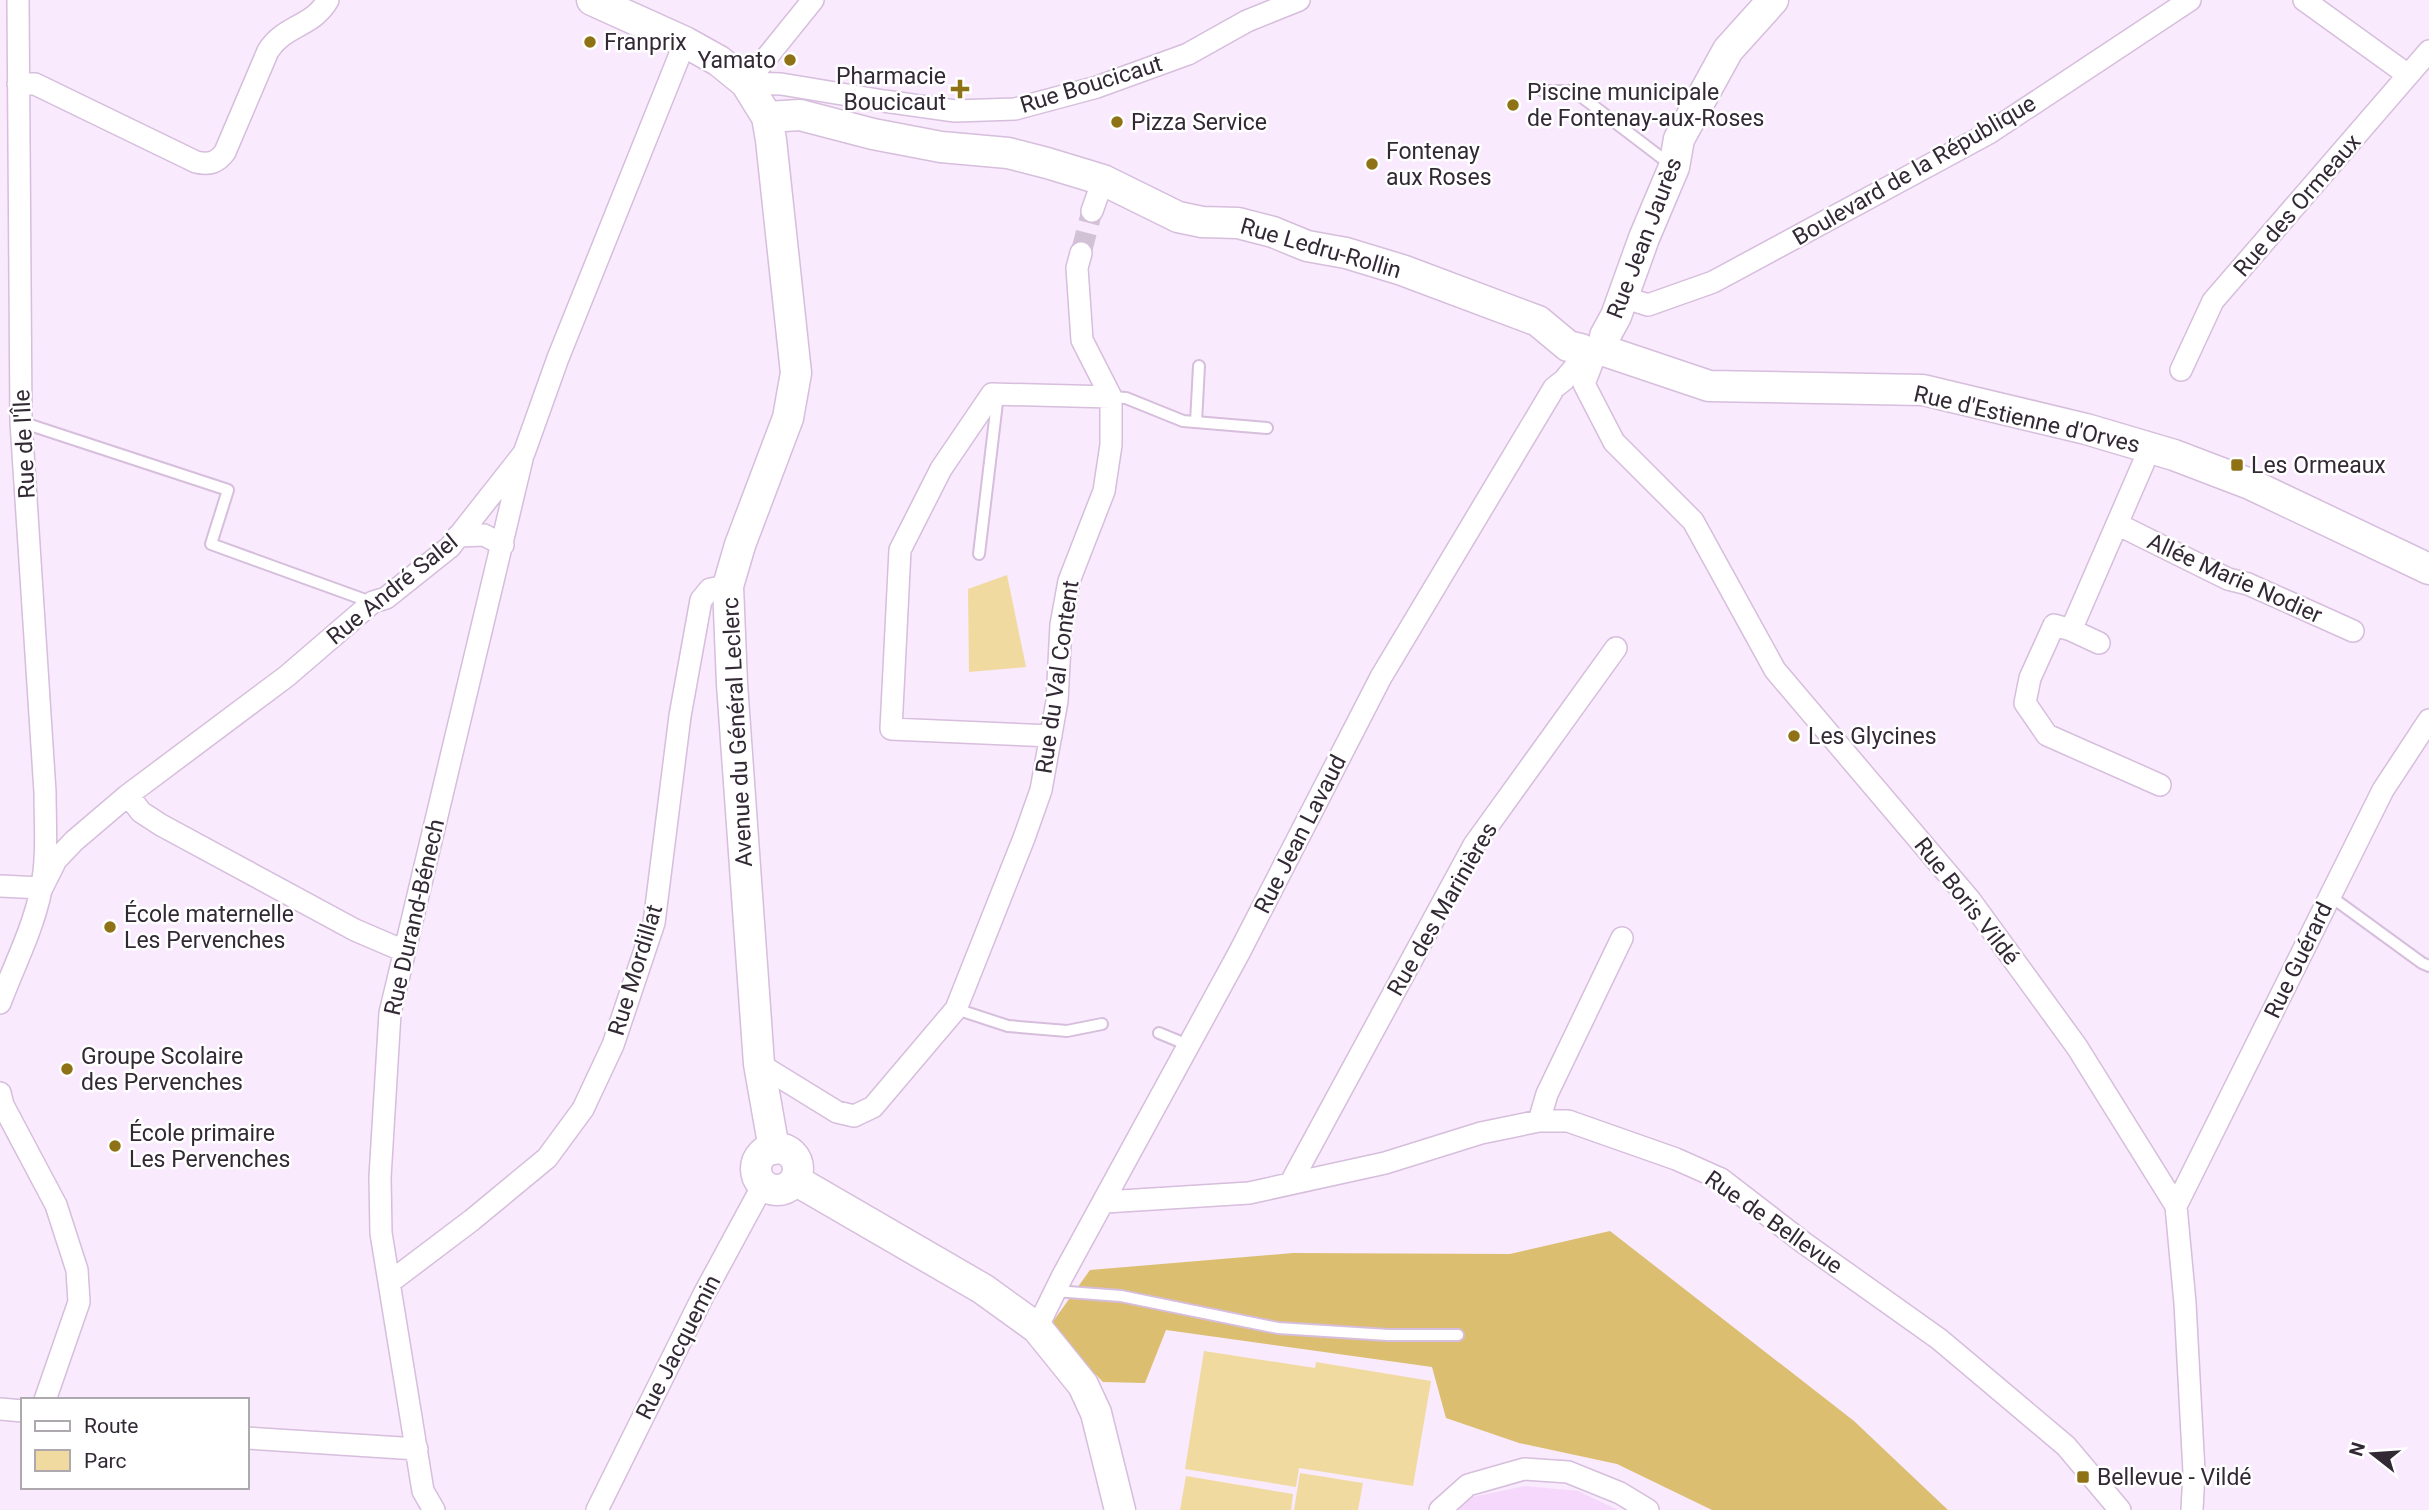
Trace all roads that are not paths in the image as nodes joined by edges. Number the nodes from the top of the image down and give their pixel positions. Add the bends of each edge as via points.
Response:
1 (18, 0) edge
2 (328, 0) edge
3 (592, 0) edge
4 (813, 0) edge
5 (1300, 0) edge
6 (1773, 0) edge
7 (2190, 0) edge
8 (2304, 0) edge
9 (636, 9) edge
10 (685, 42) junction
11 (2429, 51) edge
12 (2408, 75) junction
13 (746, 83) junction
14 (18, 84) junction
15 (1544, 91) dead end
16 (767, 117) junction
17 (1674, 167) junction
18 (1103, 180) junction
19 (1092, 211) tunnel mouth
20 (1081, 253) tunnel mouth
21 (1623, 297) junction
22 (1588, 359) junction
23 (1199, 366) dead end
24 (2181, 370) dead end
25 (998, 394) junction
26 (1111, 397) junction
27 (21, 422) junction
28 (1196, 422) junction
29 (1267, 428) dead end
30 (2150, 448) junction
31 (524, 453) junction
32 (2117, 524) junction
33 (458, 536) junction
34 (503, 545) junction
35 (979, 554) dead end
36 (2429, 569) edge
37 (728, 586) junction
38 (373, 603) junction
39 (2071, 630) junction
40 (2353, 631) dead end
41 (2099, 643) dead end
42 (1615, 648) dead end
43 (2429, 720) edge
44 (1051, 736) junction
45 (2160, 785) dead end
46 (128, 795) junction
47 (0, 886) edge
48 (42, 888) junction
49 (2330, 896) junction
50 (1622, 938) dead end
51 (404, 951) junction
52 (2429, 966) edge
53 (0, 1003) edge
54 (956, 1009) junction
55 (1102, 1024) dead end
56 (1159, 1033) dead end
57 (1188, 1045) junction
58 (759, 1064) junction
59 (0, 1093) edge
60 (1539, 1121) junction
61 (774, 1149) junction
62 (795, 1180) junction
63 (1290, 1184) junction
64 (763, 1185) junction
65 (1105, 1202) junction
66 (2176, 1206) junction
67 (390, 1282) junction
68 (1055, 1291) junction
69 (1037, 1328) junction
70 (1458, 1335) dead end
71 (46, 1398) edge
72 (0, 1409) edge
73 (21, 1411) edge
74 (248, 1438) edge
75 (417, 1449) junction
76 (423, 1491) junction
77 (411, 1510) edge
78 (434, 1510) edge
79 (597, 1510) edge
80 (1120, 1510) edge
81 (1440, 1510) edge
82 (1648, 1510) edge
83 (2120, 1510) edge
84 (2192, 1510) edge

1 - 14 street, Rue de l'Île
2 - 14 street via 317,16 274,41 225,152 212,163 196,162 35,83
3 - 9 street
4 - 13 street
5 - 13 street, Rue Boucicaut via 1247,21 1177,58 1097,87 1015,109 955,110
6 - 17 street, Rue Jean Jaurès via 1728,50 1679,139
7 - 21 street, Boulevard de la République via 1989,133 1713,282 1648,305
8 - 12 street
9 - 10 street
10 - 13 street
10 - 31 street, Rue André Salel
11 - 12 street, Rue des Ormeaux
12 - 24 street, Rue des Ormeaux via 2213,301
13 - 16 street
14 - 27 street, Rue de l'Île
15 - 17 lane via 1574,91
16 - 18 street, Rue Ledru-Rollin via 800,115 941,147 1008,153
16 - 37 street, Avenue du Général Leclerc via 796,373 788,418
17 - 21 street, Rue Jean Jaurès
18 - 19 street
18 - 22 street, Rue Ledru-Rollin via 1178,217 1238,223 1402,270 1538,321
20 - 26 street, Rue du Val Content via 1077,268 1082,340
21 - 22 street, Rue Jean Jaurès
22 - 30 street, Rue d'Estienne d'Orves via 1709,386 1923,390
22 - 57 street, Rue Jean Lavaud via 1554,388 1381,677
22 - 66 street, Rue Boris Vildé via 1614,442 1693,521 1775,670 1970,900 2077,1047
23 - 28 lane
25 - 26 street
25 - 35 lane
25 - 44 street via 992,394 941,469 900,550 891,729
26 - 28 lane
26 - 44 street, Rue du Val Content via 1104,491 1069,581 1061,625
27 - 38 lane via 228,490 211,544
27 - 48 street, Rue de l'Île via 45,792
28 - 29 lane
30 - 32 street
30 - 36 street, Rue d'Estienne d'Orves via 2250,484
31 - 33 street, Rue André Salel
31 - 34 street, Rue Durand-Bénech
32 - 39 street
32 - 40 street, Allée Marie Nodier via 2228,579
33 - 34 street via 484,536
33 - 38 street, Rue André Salel via 386,598
34 - 51 street, Rue Durand-Bénech
37 - 58 street, Avenue du Général Leclerc
37 - 67 street, Rue Mordillat via 710,589 701,600 680,716 654,923 613,1045 583,1108 547,1158
38 - 46 street, Rue André Salel via 287,676
39 - 41 street
39 - 45 street via 2053,625 2030,678 2025,704 2047,735
42 - 63 street, Rue des Marinières via 1474,845
43 - 49 street, Rue Guérard via 2383,790
44 - 54 street, Rue du Val Content via 1041,790
46 - 48 street, Rue André Salel via 56,860
46 - 51 street via 141,812 161,825 355,930
47 - 48 street
48 - 53 street
49 - 52 lane
49 - 66 street, Rue Guérard
50 - 60 street via 1547,1094
51 - 67 street, Rue Durand-Bénech via 390,1013 380,1177 381,1233
54 - 55 lane via 1008,1026 1067,1031
54 - 58 street, Rue du Val Content via 873,1107 854,1116 837,1112
56 - 57 lane
57 - 65 street, Rue Jean Lavaud
58 - 61 street, Avenue du Général Leclerc
59 - 71 street via 56,1205 77,1270 79,1302
60 - 63 street, Rue de Bellevue
60 - 83 street, Rue de Bellevue via 1568,1121 1721,1179 1939,1339 2066,1446
61 - 62 street via 794,1158
61 - 64 street via 758,1163
62 - 64 street via 780,1190
62 - 69 street via 983,1289
63 - 65 street, Rue de Bellevue via 1249,1193
64 - 79 street, Rue Jacquemin
65 - 68 street, Rue Jean Lavaud
66 - 84 street, Rue Boris Vildé via 2192,1433
67 - 75 street, Rue Durand-Bénech
68 - 69 street, Rue Jean Lavaud
68 - 70 lane via 1121,1296 1278,1328
69 - 80 street via 1083,1385 1096,1413
72 - 73 street
74 - 75 street
75 - 76 street, Rue Durand-Bénech
76 - 77 street
76 - 78 street, Rue Durand-Bénech
81 - 82 street via 1468,1485 1524,1469 1568,1472

